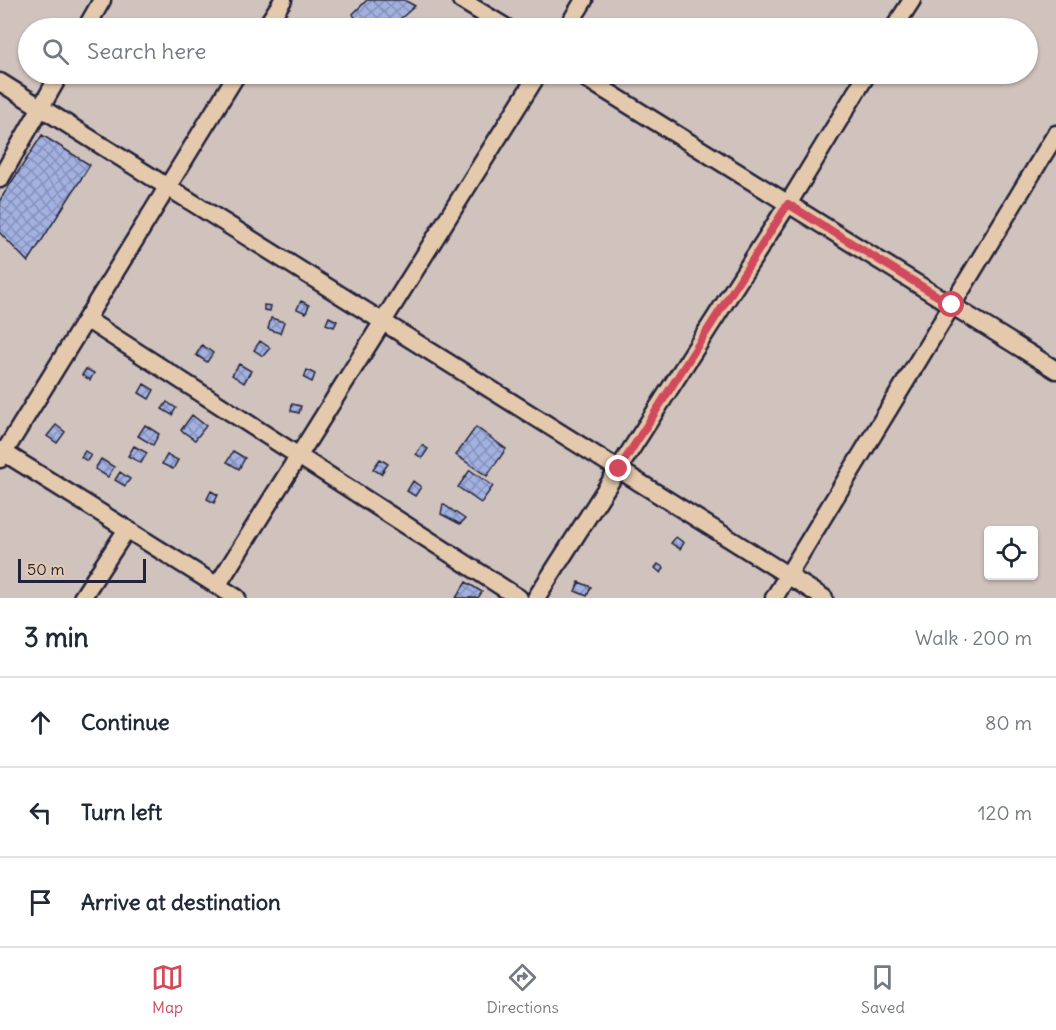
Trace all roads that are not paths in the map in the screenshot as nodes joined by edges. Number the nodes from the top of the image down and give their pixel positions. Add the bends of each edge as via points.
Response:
1 (102, 0) edge
2 (283, 0) edge
3 (462, 0) edge
4 (584, 0) edge
5 (912, 0) edge
6 (92, 18) edge
7 (271, 18) edge
8 (491, 18) edge
9 (573, 18) edge
10 (900, 18) edge
11 (0, 82) edge
12 (54, 84) edge
13 (231, 84) edge
14 (532, 84) edge
15 (595, 84) edge
16 (861, 84) edge
17 (41, 107) junction
18 (1056, 134) edge
19 (0, 180) edge
20 (168, 186) junction
21 (788, 204) junction
22 (952, 305) junction
23 (86, 319) junction
24 (383, 322) junction
25 (1056, 370) edge
26 (1, 454) edge
27 (299, 456) junction
28 (619, 469) junction
29 (127, 529) junction
30 (788, 575) junction
31 (217, 586) junction
32 (81, 598) edge
33 (237, 598) edge
34 (519, 598) edge
35 (536, 598) edge
36 (774, 598) edge
37 (824, 598) edge

1 - 6 street
2 - 7 street
3 - 8 street
4 - 9 street
5 - 10 street
11 - 17 street
12 - 17 street
13 - 20 street
14 - 24 street
15 - 21 street
16 - 21 street
17 - 19 street
17 - 20 street
18 - 22 street
20 - 23 street
20 - 24 street
21 - 22 street
21 - 28 street
22 - 25 street
22 - 30 street
23 - 26 street
23 - 27 street
24 - 27 street
24 - 28 street
26 - 29 street
27 - 31 street
27 - 34 street
28 - 30 street
28 - 35 street
29 - 31 street
29 - 32 street
30 - 36 street
30 - 37 street
31 - 33 street

